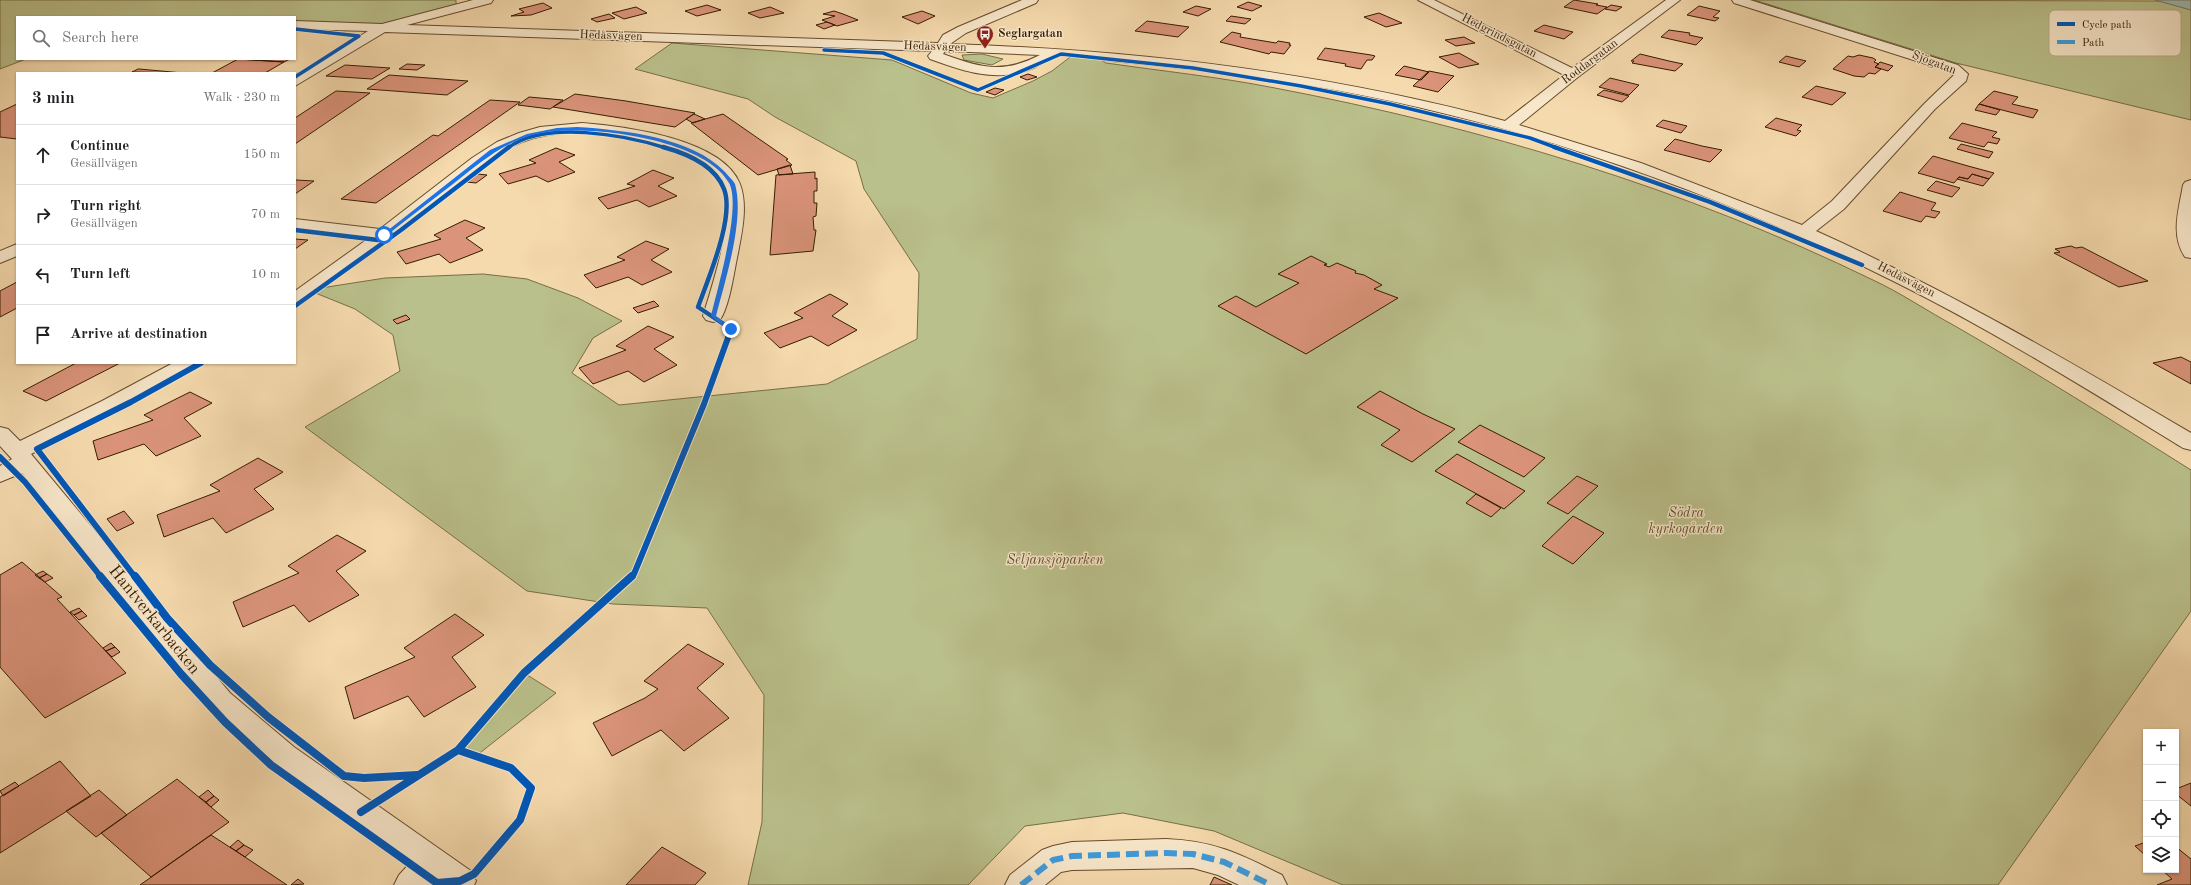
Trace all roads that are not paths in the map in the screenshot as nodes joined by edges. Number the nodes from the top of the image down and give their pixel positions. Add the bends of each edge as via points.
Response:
1 (487, 0) edge
2 (998, 0) edge
3 (1032, 0) edge
4 (1424, 0) edge
5 (1674, 0) edge
6 (1738, 0) edge
7 (1016, 7) junction
8 (296, 25) edge
9 (382, 28) junction
10 (941, 47) junction
11 (1055, 52) junction
12 (1573, 74) junction
13 (296, 81) edge
14 (1508, 126) junction
15 (2191, 185) edge
16 (296, 224) edge
17 (1804, 232) junction
18 (384, 235) junction
19 (16, 250) edge
20 (2191, 253) edge
21 (0, 258) edge
22 (296, 298) edge
23 (713, 316) dead end
24 (186, 364) edge
25 (2191, 443) edge
26 (15, 449) edge
27 (0, 475) edge
28 (432, 862) junction
29 (460, 881) dead end
30 (410, 885) edge
31 (1021, 885) edge
32 (1271, 885) edge

1 - 9 street
2 - 7 street
3 - 7 street
4 - 12 street, Hedgrindsgatan
5 - 12 street, Roddargatan
6 - 17 street, Sjögatan via 1952,68 1961,74 1961,78 1930,106 1838,205
7 - 10 street via 962,30 948,38
8 - 9 street, Hedåsvägen
9 - 10 street, Hedåsvägen
9 - 13 street
10 - 11 street, Hedåsvägen
10 - 11 street via 935,56 987,73 1016,71 1033,65
11 - 14 street, Hedåsvägen via 1172,62 1263,74 1396,98
12 - 14 street, Roddargatan
14 - 17 street, Hedåsvägen via 1595,152
15 - 20 street via 2186,228 2186,245
16 - 18 street
17 - 25 street, Hedåsvägen via 1940,297
18 - 22 street
18 - 23 street via 492,151 522,137 542,131 577,128 620,132 661,140 708,160 732,183 735,204 731,246
19 - 21 street
24 - 26 street via 109,406
26 - 27 street
26 - 28 street, Hantverkarbacken via 220,701 284,756
28 - 29 street, Hantverkarbacken
28 - 30 street
31 - 32 street via 1053,860 1072,856 1145,853 1193,854 1224,862

